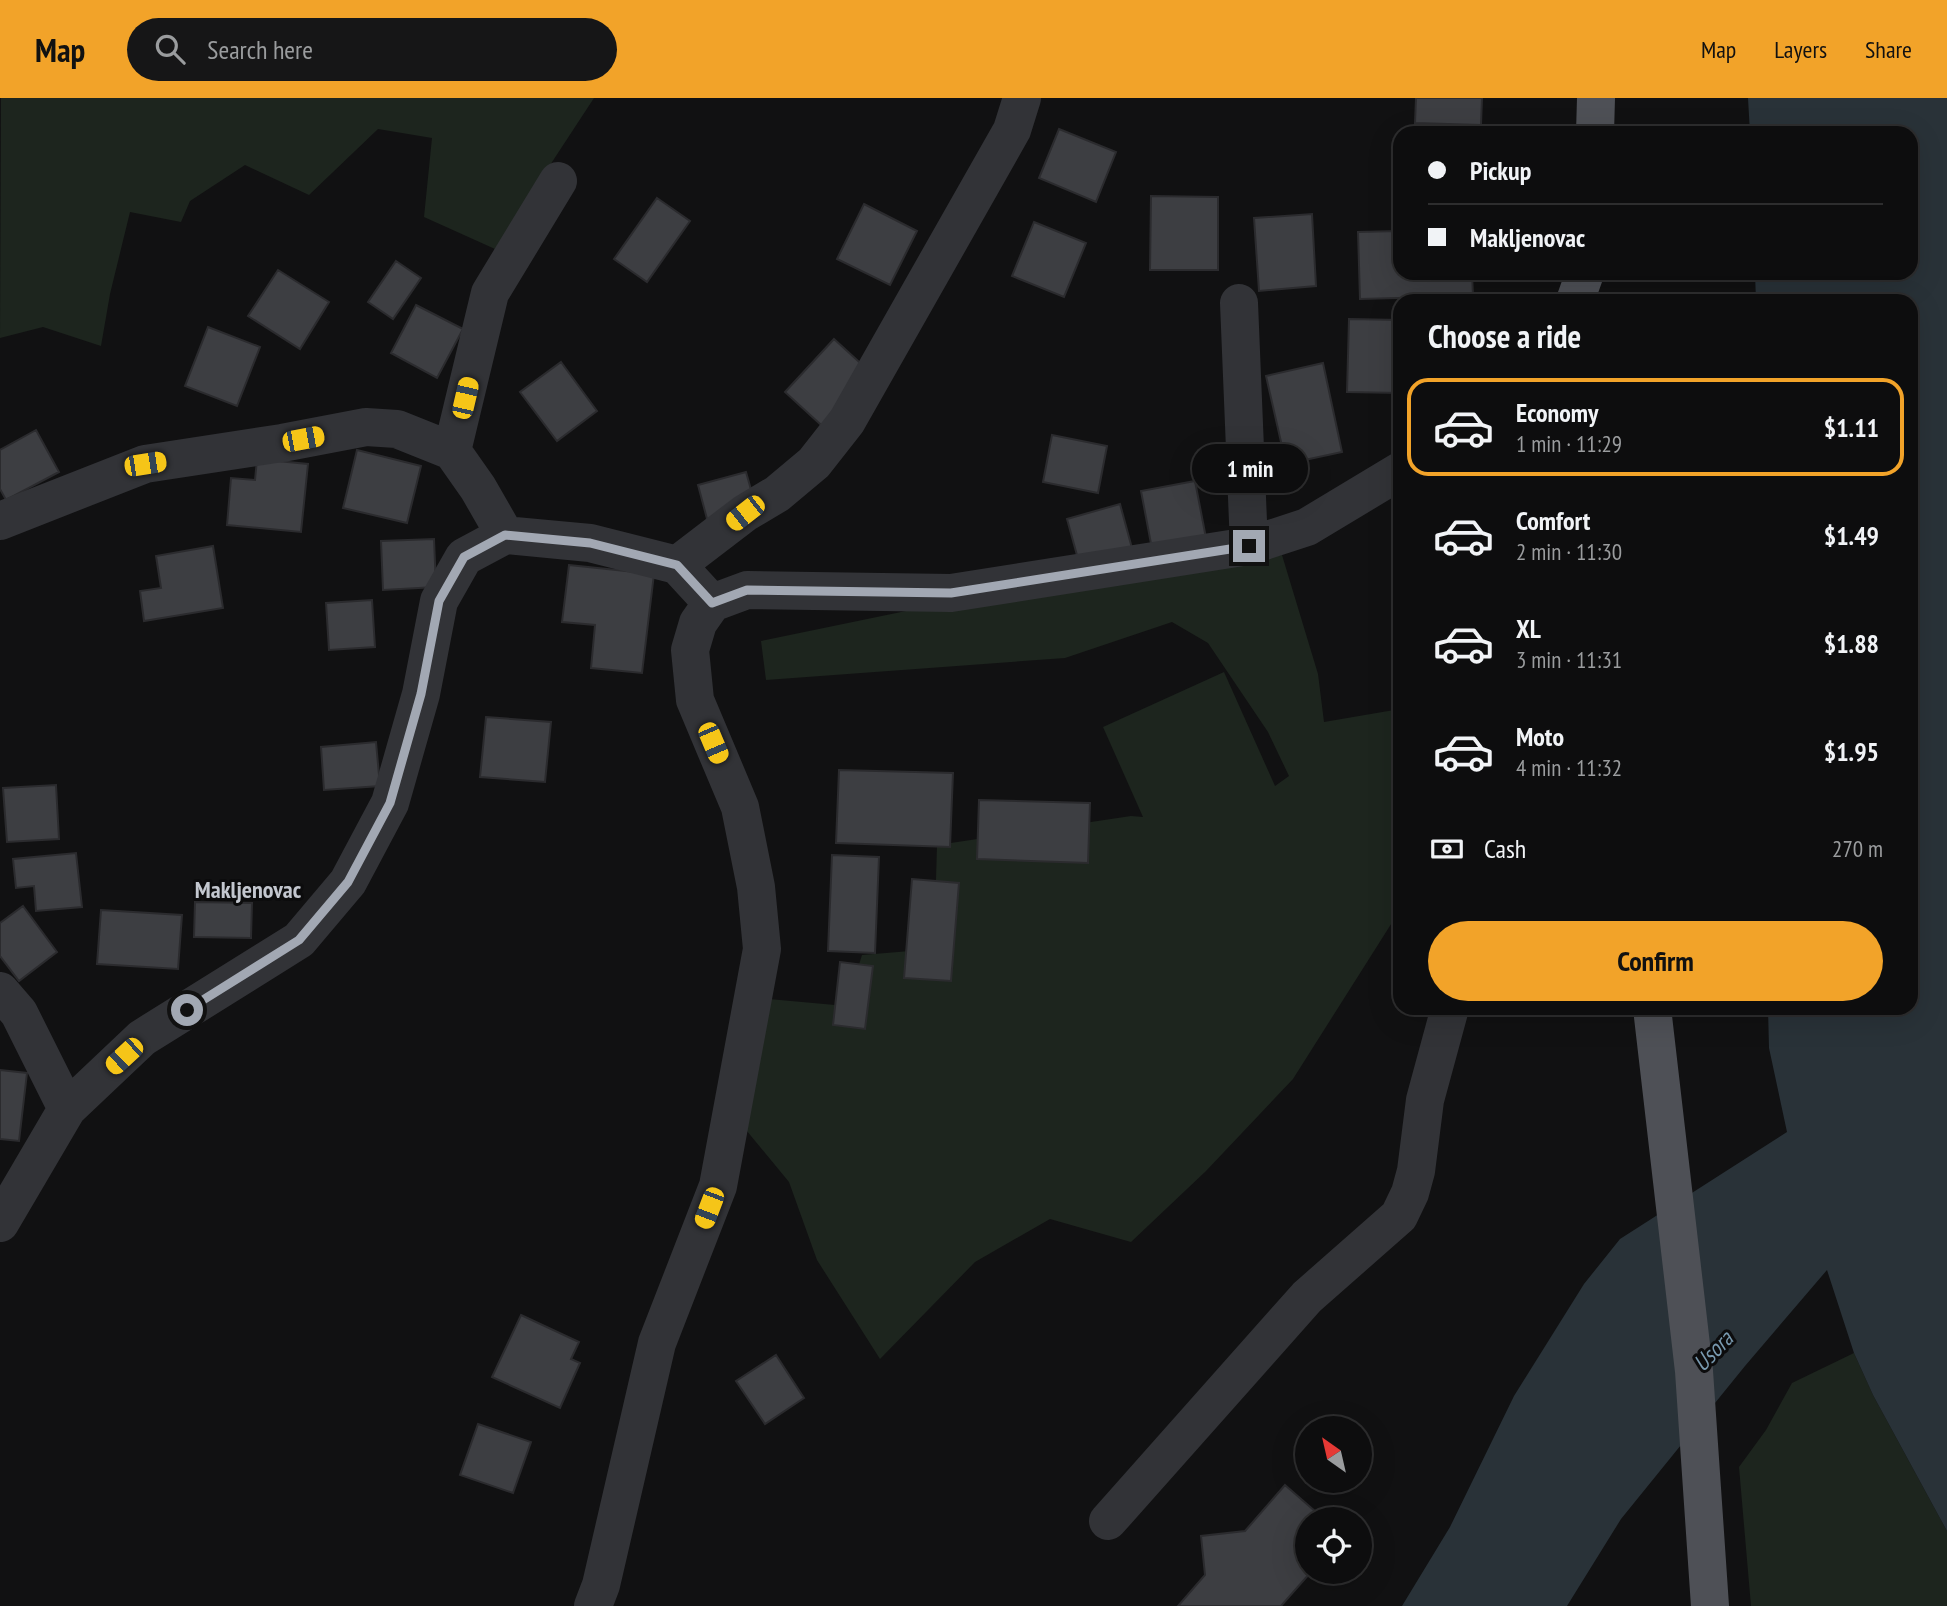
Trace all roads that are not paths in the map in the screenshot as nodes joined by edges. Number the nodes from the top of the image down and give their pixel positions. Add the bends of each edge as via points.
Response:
1 (1022, 98) edge
2 (1596, 98) edge
3 (1595, 126) edge
4 (558, 181) dead end
5 (1239, 303) dead end
6 (452, 451) junction
7 (1393, 475) edge
8 (0, 521) edge
9 (505, 535) junction
10 (1249, 546) junction
11 (677, 565) junction
12 (712, 603) junction
13 (6, 1008) edge
14 (1448, 1015) edge
15 (1653, 1015) edge
16 (67, 1109) junction
17 (0, 1223) edge
18 (1108, 1521) dead end
19 (593, 1606) edge
20 (1710, 1606) edge

1 - 11 street via 1013,130 847,421 814,463
2 - 3 main road
4 - 6 street via 490,293
5 - 10 street
6 - 8 street via 397,429 366,427 145,464
6 - 9 street
7 - 10 street via 1307,527
9 - 11 street via 590,543
9 - 16 street via 464,557 439,601 421,694 390,803 348,882 299,940 142,1038
10 - 12 street via 951,593 747,590
11 - 12 street
12 - 19 street via 698,623 690,650 695,700 740,807 756,887 762,949 718,1186 657,1343
13 - 16 street
14 - 18 street via 1425,1100 1416,1171 1399,1216 1307,1297
15 - 20 main road via 1694,1371
16 - 17 street

